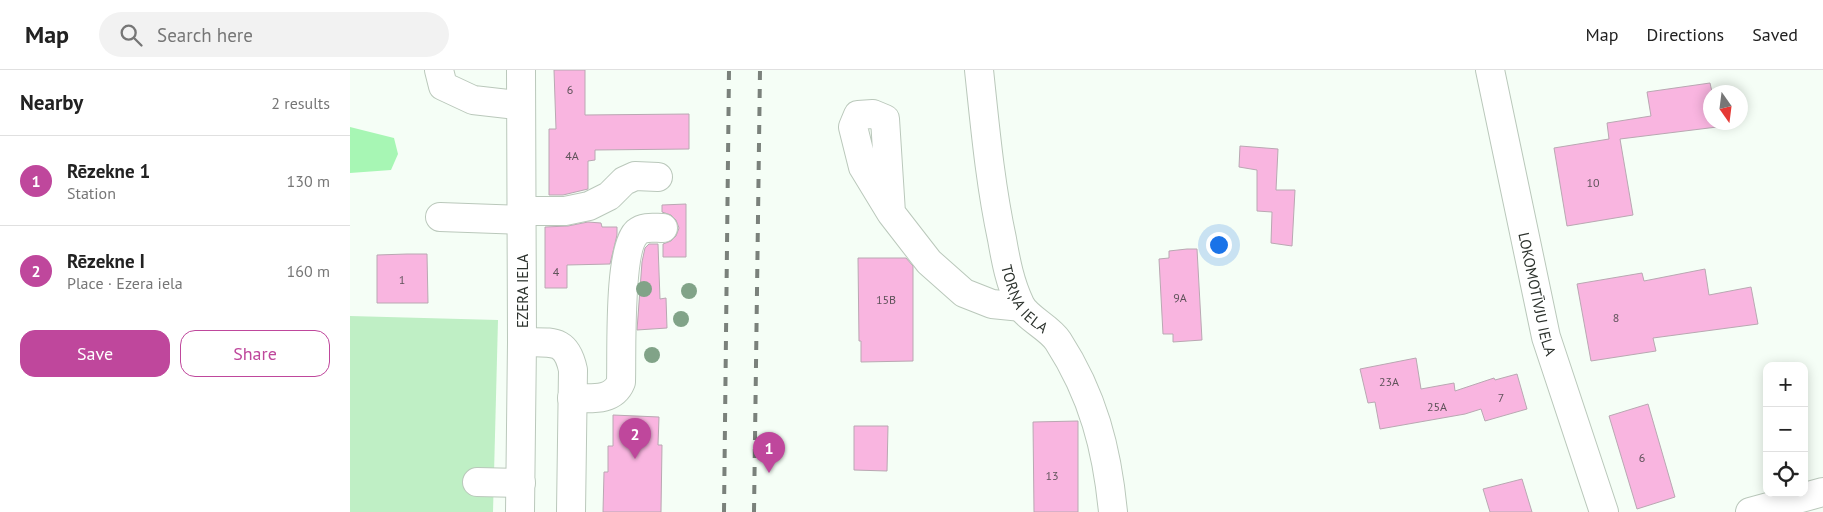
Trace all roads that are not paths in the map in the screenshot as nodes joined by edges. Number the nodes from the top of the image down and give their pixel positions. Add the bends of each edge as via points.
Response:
1 (439, 70) edge
2 (521, 70) edge
3 (979, 70) edge
4 (1490, 70) edge
5 (521, 104) junction
6 (658, 177) dead end
7 (891, 212) dead end
8 (522, 215) junction
9 (440, 217) dead end
10 (663, 228) dead end
11 (1021, 307) junction
12 (522, 342) junction
13 (572, 398) junction
14 (477, 482) dead end
15 (521, 483) junction
16 (1823, 492) edge
17 (520, 512) edge
18 (571, 512) edge
19 (1113, 512) edge
20 (1604, 512) edge
21 (1750, 512) edge

1 - 5 street via 443,86 473,100
2 - 5 street, EZERA IELA
3 - 11 street, TORŅA IELA via 994,204 1010,280
4 - 20 street, LOKOMOTĪVJU IELA via 1546,337
5 - 8 street, EZERA IELA
6 - 8 street via 635,176 590,206
7 - 11 street via 929,262 964,293 992,304
8 - 9 street
8 - 12 street, EZERA IELA
10 - 13 street via 639,230 632,237 628,249 619,388 606,397
11 - 19 street, TORŅA IELA via 1057,339 1082,384 1096,418 1110,481
12 - 13 street via 561,346 569,355 573,370
12 - 15 street, EZERA IELA
13 - 18 street
14 - 15 street
15 - 17 street, EZERA IELA
16 - 21 street

